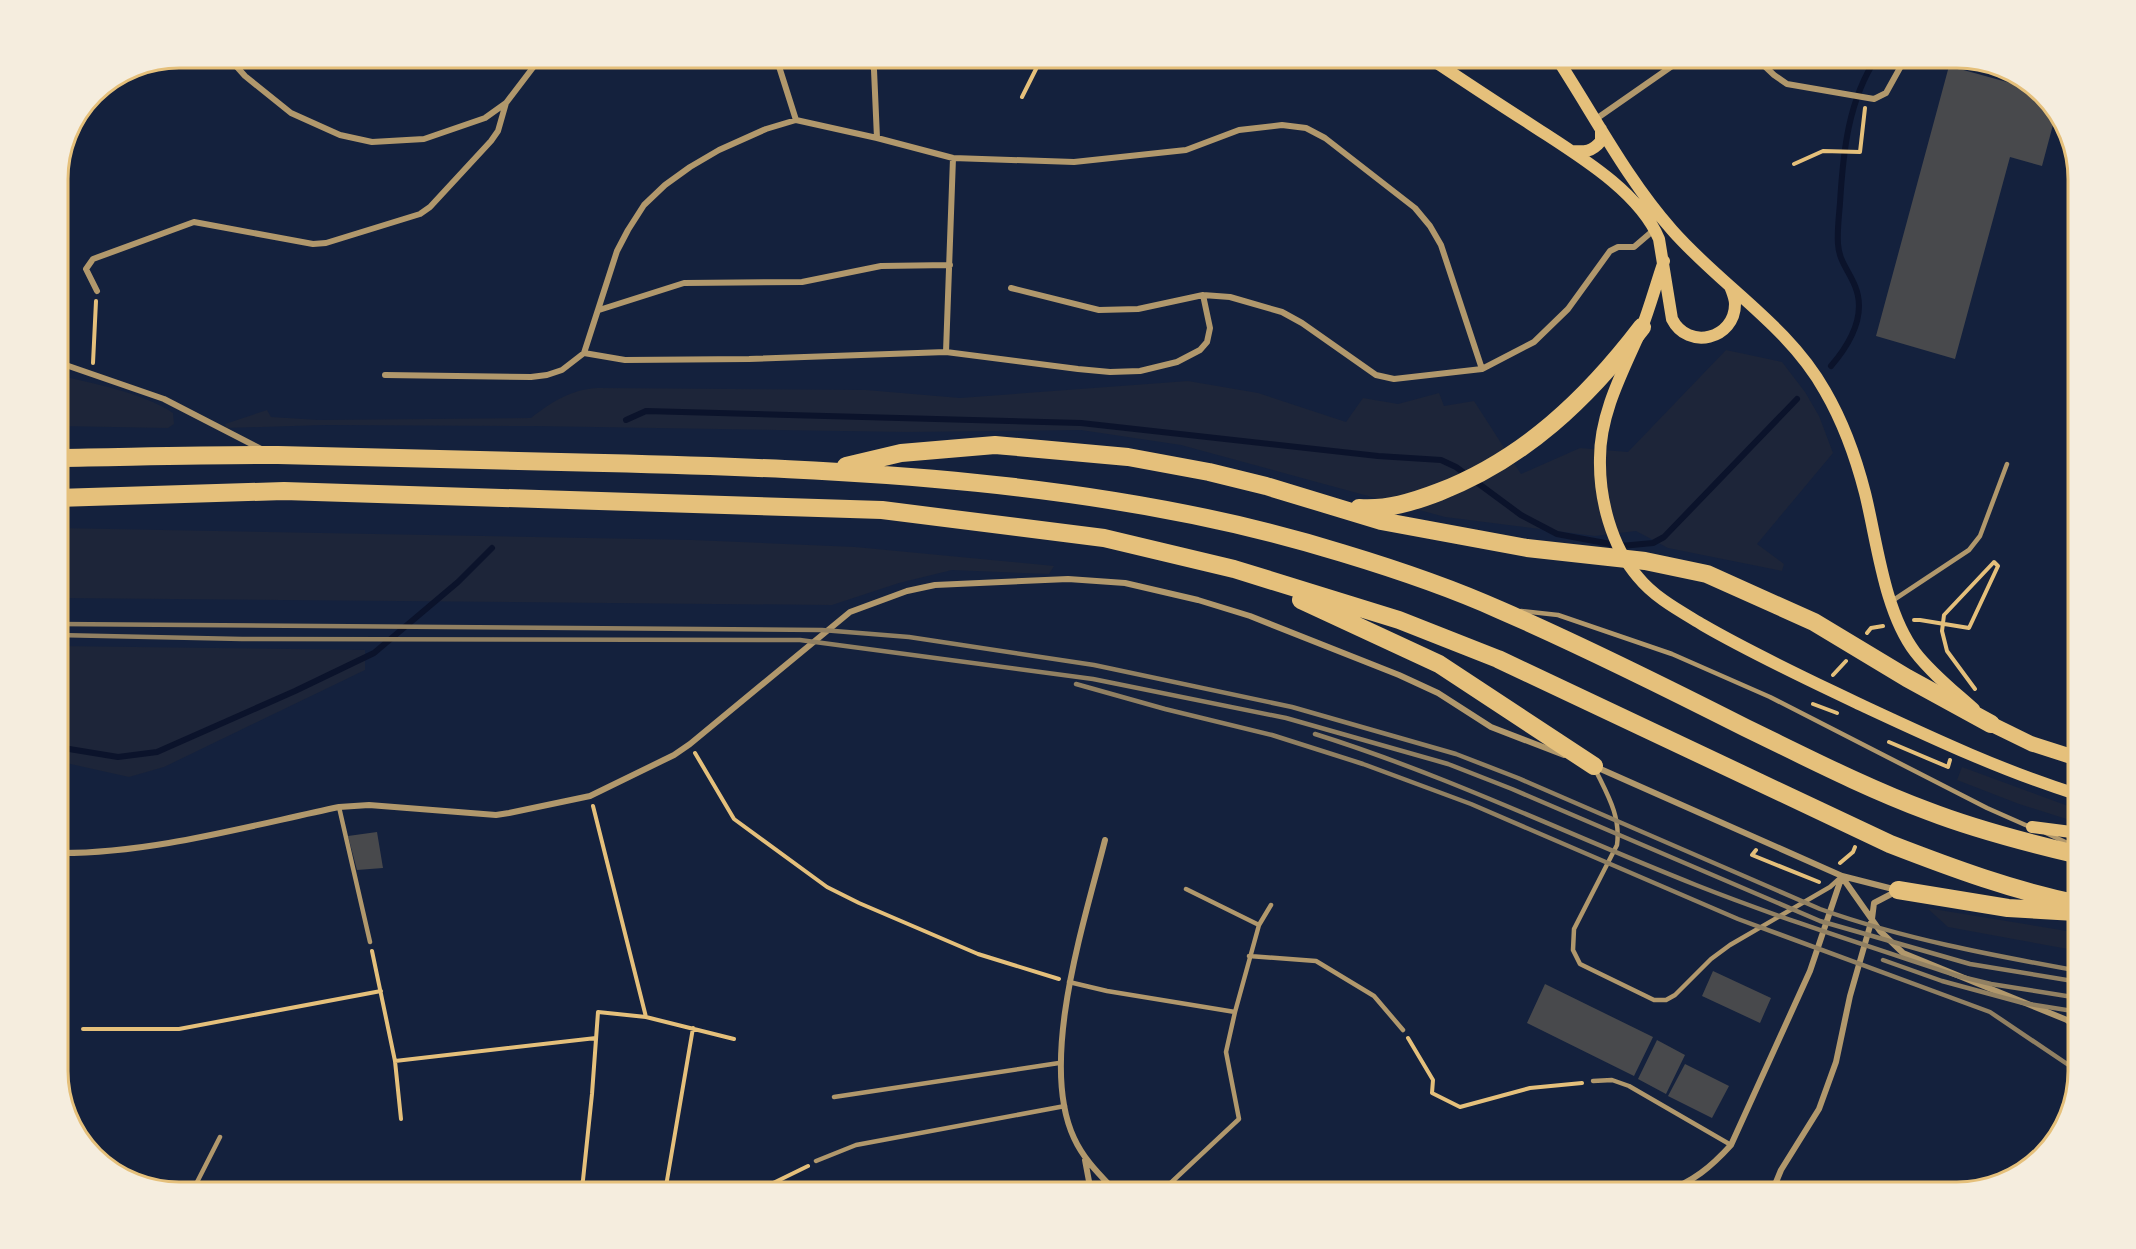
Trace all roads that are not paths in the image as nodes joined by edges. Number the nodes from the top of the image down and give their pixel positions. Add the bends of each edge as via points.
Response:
1 (237, 68) edge
2 (533, 68) edge
3 (779, 68) edge
4 (874, 68) edge
5 (1445, 68) edge
6 (1563, 68) edge
7 (1670, 68) edge
8 (1767, 68) edge
9 (1900, 68) edge
10 (506, 103) junction
11 (796, 120) junction
12 (1598, 123) junction
13 (877, 138) junction
14 (1570, 151) junction
15 (953, 158) junction
16 (1655, 229) junction
17 (1664, 261) junction
18 (950, 265) junction
19 (1729, 285) junction
20 (1011, 288) dead end
21 (97, 291) road end
22 (1203, 295) junction
23 (599, 310) junction
24 (1642, 327) junction
25 (946, 352) junction
26 (584, 353) junction
27 (68, 366) edge
28 (1482, 369) junction
29 (385, 375) dead end
30 (275, 455) junction
31 (68, 458) edge
32 (2007, 464) dead end
33 (827, 471) junction
34 (68, 498) edge
35 (1330, 506) junction
36 (1234, 569) junction
37 (1892, 601) junction
38 (1498, 608) junction
39 (1991, 724) junction
40 (2068, 755) edge
41 (1594, 766) junction
42 (2068, 792) edge
43 (339, 807) junction
44 (2032, 827) junction
45 (2068, 832) edge
46 (1105, 840) dead end
47 (2068, 843) edge
48 (2068, 852) edge
49 (68, 853) edge
50 (1842, 876) junction
51 (1186, 889) dead end
52 (1899, 890) junction
53 (2068, 901) edge
54 (1271, 904) dead end
55 (2068, 912) edge
56 (1872, 919) junction
57 (1259, 925) junction
58 (370, 942) road end
59 (1250, 956) junction
60 (1069, 982) junction
61 (1234, 1012) junction
62 (2068, 1021) edge
63 (1403, 1030) road end
64 (1059, 1063) junction
65 (1593, 1081) road end
66 (834, 1097) dead end
67 (1065, 1106) junction
68 (220, 1137) dead end
69 (1731, 1145) junction
70 (1084, 1158) junction
71 (816, 1161) road end
72 (197, 1182) edge
73 (1089, 1182) edge
74 (1107, 1182) edge
75 (1172, 1182) edge
76 (1686, 1182) edge
77 (1776, 1182) edge

1 - 10 street via 291,113 340,135 372,141 424,139 485,118
2 - 10 street
3 - 11 street
4 - 13 street
5 - 14 main road
6 - 12 main road
7 - 12 street
8 - 9 street via 1787,84 1874,99 1886,93
10 - 21 street via 492,141 420,214 313,244 195,222 93,259 86,269
11 - 13 street
11 - 23 street via 719,150 665,185 644,205 617,251
12 - 14 main road via 1601,141 1595,148 1588,152
12 - 19 main road via 1632,178 1674,233
13 - 15 street
14 - 16 main road via 1627,196
15 - 18 street
15 - 28 street via 1074,162 1186,150 1239,130 1306,128 1325,138 1415,208 1430,226 1442,245
16 - 17 main road
16 - 28 street via 1635,247 1610,251 1568,309 1534,342
17 - 19 main road via 1672,319 1685,335 1710,337 1728,323 1735,304
17 - 24 main road
18 - 23 street via 881,266 802,282 684,283
18 - 25 street
19 - 37 main road via 1776,328 1825,390 1842,424 1864,492
20 - 22 street via 1099,310 1138,309
22 - 25 street via 1210,328 1207,342 1188,357 1162,366 1110,372
22 - 28 street via 1230,297 1282,312 1385,378
23 - 26 street
24 - 35 highway via 1571,407 1509,458 1458,485 1414,502 1373,509
24 - 42 main road via 1601,433 1601,488 1609,521 1622,553 1638,577 1661,598 1743,649 1917,732
25 - 26 street via 625,360
26 - 29 street via 562,370 531,377
27 - 30 street via 164,399
30 - 31 highway
30 - 33 highway
32 - 37 lane via 1976,543
33 - 35 highway via 901,453 995,445 1128,457 1209,472
33 - 38 highway via 1040,491 1245,526 1335,550
34 - 36 highway via 284,492 882,510 1104,538
35 - 39 highway via 1381,521 1504,544 1645,561 1707,573 1814,622
36 - 41 highway via 1439,664
36 - 53 highway via 1399,620 1498,659 1890,844 1966,873
37 - 39 main road via 1914,651
38 - 44 lane via 1558,615 1672,654 1770,697
38 - 48 highway via 1818,764 1927,811
39 - 40 main road
41 - 43 street via 1491,727 1438,693 1399,675 1250,616 1125,583 1068,579 935,585 850,612 690,744 590,796 496,815 369,805
41 - 50 street
41 - 50 lane via 1619,830 1617,846 1574,929 1573,950 1580,964 1654,999 1666,1000 1675,995 1730,945 1830,888
43 - 49 street via 143,848
43 - 58 lane
44 - 45 main road
44 - 47 lane
46 - 60 street
50 - 52 street
50 - 56 street
50 - 69 street via 1810,971
51 - 57 lane
52 - 55 highway via 2008,908
52 - 56 street via 1874,903
54 - 57 lane
56 - 62 street via 1903,953
56 - 77 street via 1836,1062 1819,1109
57 - 59 lane
59 - 61 lane
59 - 63 lane via 1316,961 1374,996
60 - 61 lane
60 - 64 street
61 - 75 lane via 1226,1053 1239,1119
64 - 66 lane
64 - 67 street
65 - 69 lane via 1612,1080 1629,1086
67 - 70 street
67 - 71 lane via 856,1146
68 - 72 lane
69 - 76 street via 1710,1167
70 - 73 street
70 - 74 street

